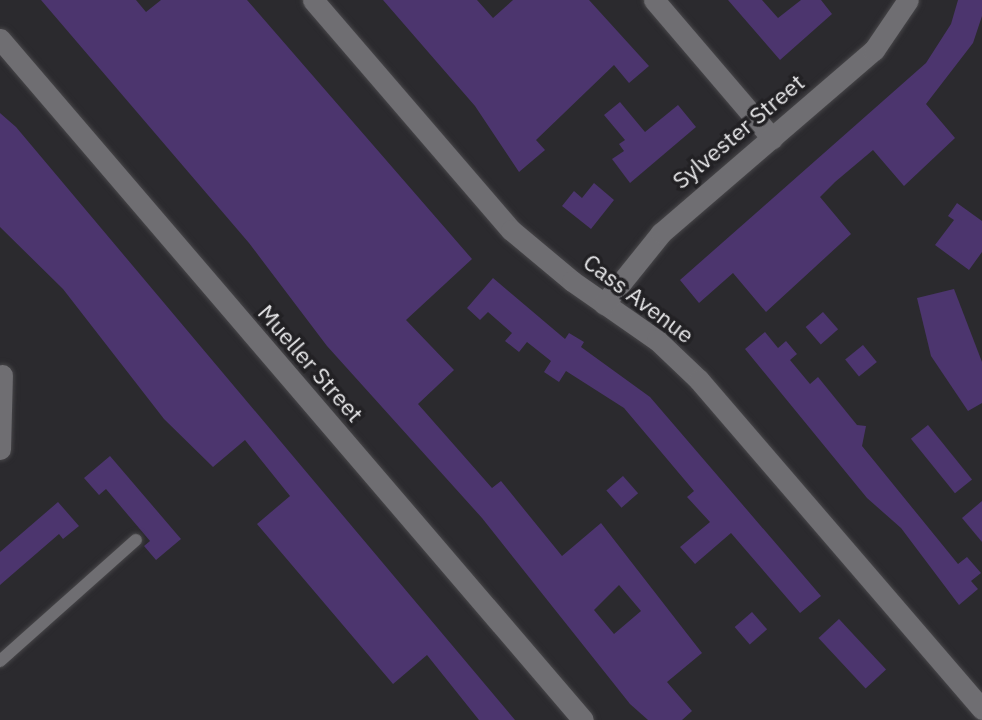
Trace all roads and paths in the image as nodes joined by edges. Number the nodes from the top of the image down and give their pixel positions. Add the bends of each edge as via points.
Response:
1 (313, 0) edge
2 (654, 0) edge
3 (908, 0) edge
4 (0, 39) edge
5 (772, 138) junction
6 (604, 304) junction
7 (2, 375) dead end
8 (0, 449) edge
9 (136, 540) dead end
10 (0, 661) edge
11 (982, 709) edge
12 (583, 720) edge

1 - 6 street, Cass Avenue via 483,202 541,257
2 - 5 street
3 - 5 street, Sylvester Street via 874,50
4 - 12 street, Mueller Street
5 - 6 street, Sylvester Street via 661,233
6 - 11 street, Cass Avenue via 657,340 699,380
7 - 8 street
9 - 10 lane

